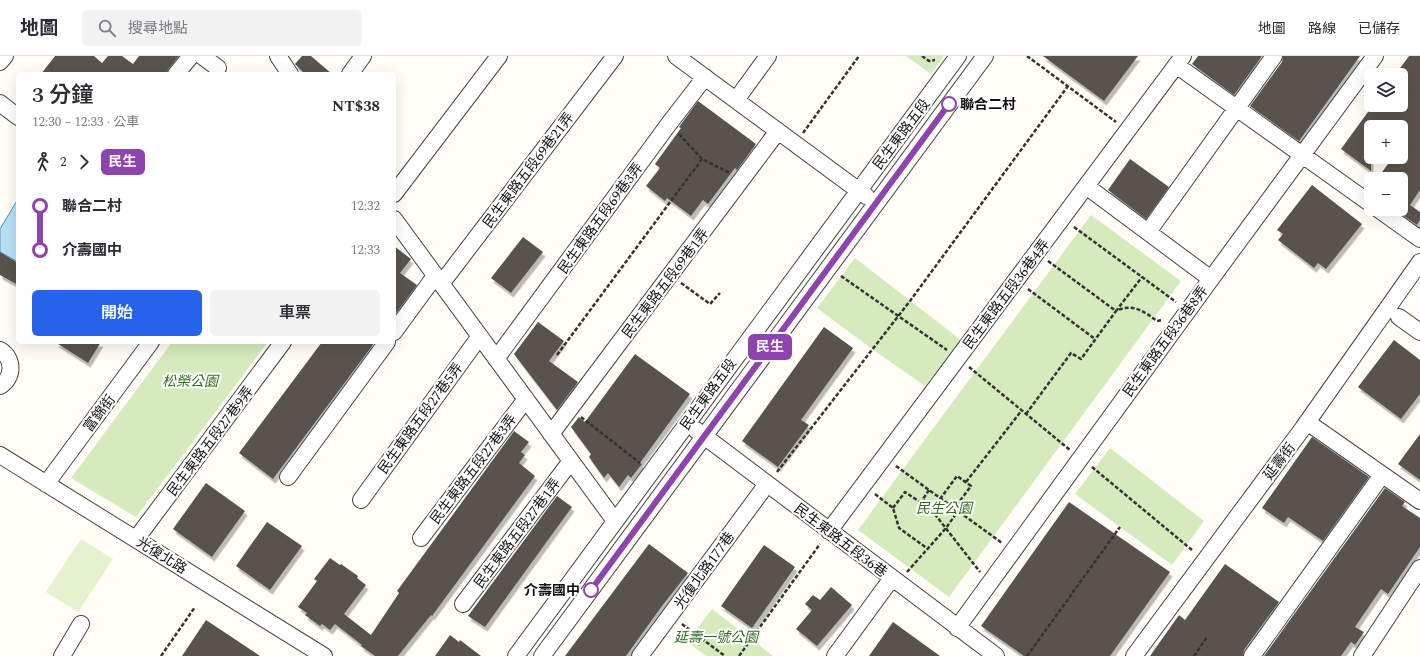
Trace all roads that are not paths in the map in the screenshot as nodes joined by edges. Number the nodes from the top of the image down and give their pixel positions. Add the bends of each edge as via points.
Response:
1 (5, 56) edge
2 (191, 56) edge
3 (202, 56) edge
4 (278, 56) edge
5 (363, 56) edge
6 (499, 56) edge
7 (615, 56) edge
8 (676, 56) edge
9 (768, 56) edge
10 (958, 56) edge
11 (985, 56) edge
12 (1274, 56) edge
13 (1375, 56) edge
14 (1179, 61) edge
15 (0, 62) edge
16 (218, 68) dead end
17 (178, 72) edge
18 (289, 72) edge
19 (351, 72) edge
20 (705, 77) junction
21 (736, 100) junction
22 (0, 103) edge
23 (1237, 108) junction
24 (16, 115) edge
25 (778, 131) junction
26 (1303, 156) junction
27 (1086, 186) junction
28 (859, 190) junction
29 (396, 191) edge
30 (1364, 199) edge
31 (876, 203) junction
32 (1388, 216) edge
33 (396, 222) edge
34 (1148, 232) junction
35 (1420, 239) edge
36 (1420, 262) edge
37 (1211, 279) junction
38 (438, 280) junction
39 (1399, 317) dead end
40 (396, 330) edge
41 (1420, 332) edge
42 (480, 336) junction
43 (150, 344) edge
44 (282, 344) edge
45 (386, 344) edge
46 (0, 350) edge
47 (496, 358) junction
48 (0, 386) edge
49 (526, 399) junction
50 (1307, 422) junction
51 (686, 423) junction
52 (551, 434) junction
53 (704, 437) junction
54 (0, 455) edge
55 (571, 461) junction
56 (1382, 475) junction
57 (288, 477) dead end
58 (770, 480) junction
59 (46, 484) junction
60 (361, 500) dead end
61 (1420, 502) edge
62 (615, 521) junction
63 (825, 537) junction
64 (421, 538) dead end
65 (136, 539) junction
66 (1420, 568) edge
67 (899, 576) junction
68 (463, 604) dead end
69 (82, 624) dead end
70 (957, 628) junction
71 (62, 656) edge
72 (324, 656) edge
73 (516, 656) edge
74 (542, 656) edge
75 (640, 656) edge
76 (835, 656) edge
77 (996, 656) edge
78 (1134, 656) edge
79 (1252, 656) edge
80 (1362, 656) edge

1 - 15 street
2 - 17 street
3 - 16 street
4 - 18 street
5 - 19 street
6 - 29 street
7 - 38 street, 民生東路五段69巷21弄
8 - 20 street
9 - 21 street
10 - 28 street, 民生東路五段
11 - 31 street, 民生東路五段
12 - 23 street
13 - 26 street, 民生東路五段36巷8弄
14 - 23 street
14 - 27 street, 民生東路五段36巷4弄
20 - 21 street
20 - 47 street, 民生東路五段69巷3弄
21 - 25 street
22 - 24 street
23 - 26 street
23 - 34 street
25 - 28 street
25 - 52 street, 民生東路五段69巷1弄
26 - 30 street
26 - 37 street, 民生東路五段36巷8弄
27 - 34 street
27 - 63 street, 民生東路五段36巷4弄
28 - 31 street
28 - 51 street, 民生東路五段
31 - 53 street, 民生東路五段
32 - 35 street
33 - 38 street
34 - 37 street
36 - 50 street, 延壽街
37 - 70 street, 民生東路五段36巷8弄
38 - 40 street, 民生東路五段69巷21弄
38 - 42 street
39 - 41 street
42 - 47 street
42 - 60 street, 民生東路五段27巷5弄
43 - 59 street, 富錦街
44 - 65 street, 民生東路五段27巷9弄
45 - 57 street
46 - 48 street via 9,360 11,369 8,378
47 - 49 street
49 - 52 street
49 - 64 street, 民生東路五段27巷3弄
50 - 56 street
50 - 78 street, 延壽街
51 - 53 street, 民生東路五段36巷
51 - 62 street, 民生東路五段
52 - 55 street
53 - 58 street, 民生東路五段36巷
53 - 74 street, 民生東路五段
54 - 59 street, 光復北路
55 - 62 street
55 - 68 street, 民生東路五段27巷1弄
56 - 61 street
56 - 79 street
58 - 63 street, 民生東路五段36巷
58 - 75 street, 光復北路177巷
59 - 65 street, 光復北路
62 - 73 street, 民生東路五段
63 - 67 street, 民生東路五段36巷
65 - 72 street, 光復北路
66 - 80 street
67 - 70 street, 民生東路五段36巷
67 - 76 street
69 - 71 street
70 - 77 street, 民生東路五段36巷

